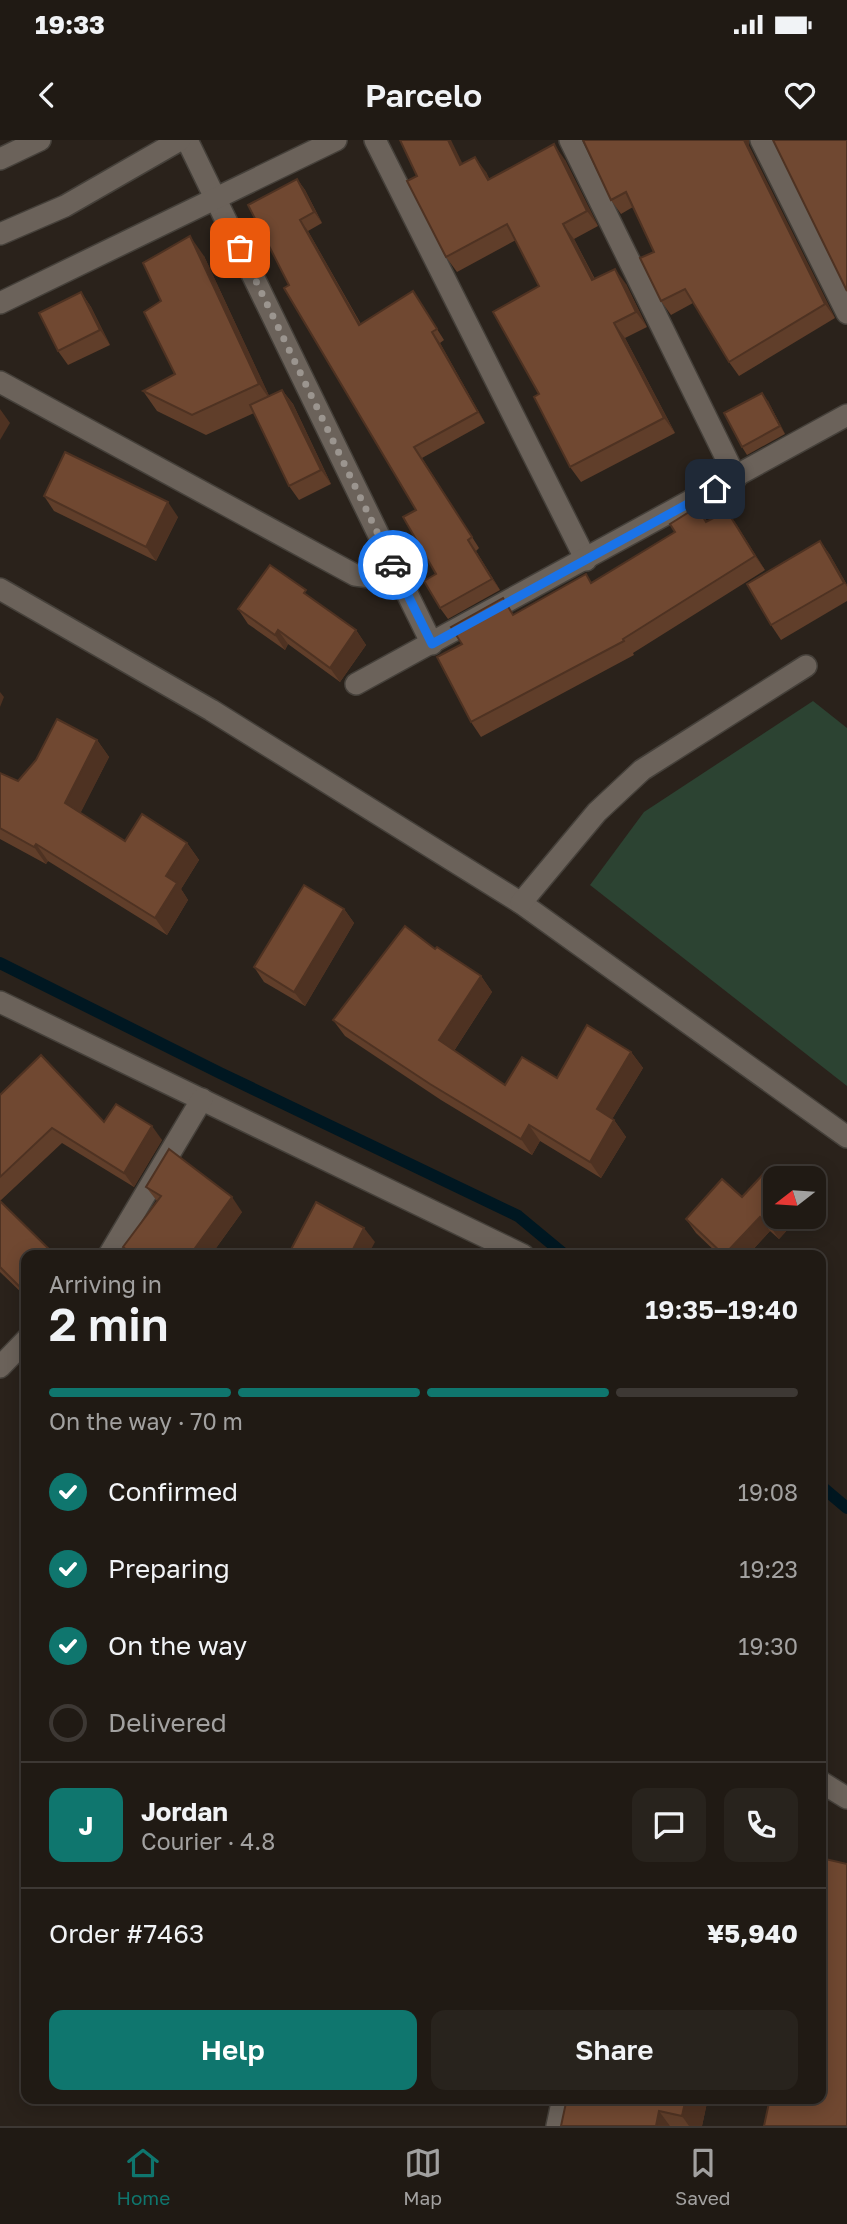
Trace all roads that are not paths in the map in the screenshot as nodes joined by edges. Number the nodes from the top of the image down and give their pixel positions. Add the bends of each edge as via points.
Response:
1 (40, 140) edge
2 (180, 140) edge
3 (187, 140) edge
4 (336, 140) edge
5 (375, 140) edge
6 (569, 140) edge
7 (761, 140) edge
8 (0, 159) edge
9 (217, 200) junction
10 (0, 234) edge
11 (0, 303) edge
12 (847, 313) edge
13 (0, 382) edge
14 (847, 415) edge
15 (736, 478) junction
16 (586, 560) junction
17 (401, 581) junction
18 (0, 589) edge
19 (432, 644) junction
20 (806, 666) dead end
21 (356, 684) dead end
22 (521, 903) junction
23 (0, 1002) edge
24 (202, 1099) junction
25 (847, 1137) edge
26 (112, 1250) edge
27 (513, 1250) edge
28 (21, 1345) edge
29 (0, 1367) edge
30 (826, 1785) edge
31 (847, 1798) edge
32 (562, 2104) edge
33 (557, 2126) edge

1 - 8 street
2 - 10 street via 65,206
3 - 9 street
4 - 9 street
5 - 16 street
6 - 15 street
7 - 12 street
9 - 11 street
9 - 17 street
13 - 17 street via 355,575
14 - 15 street
15 - 16 street
16 - 19 street
17 - 19 street
18 - 22 street via 200,704
19 - 21 street
20 - 22 street via 642,770 597,812
22 - 25 street
23 - 24 street
24 - 26 street
24 - 27 street
28 - 29 street
30 - 31 street
32 - 33 street

